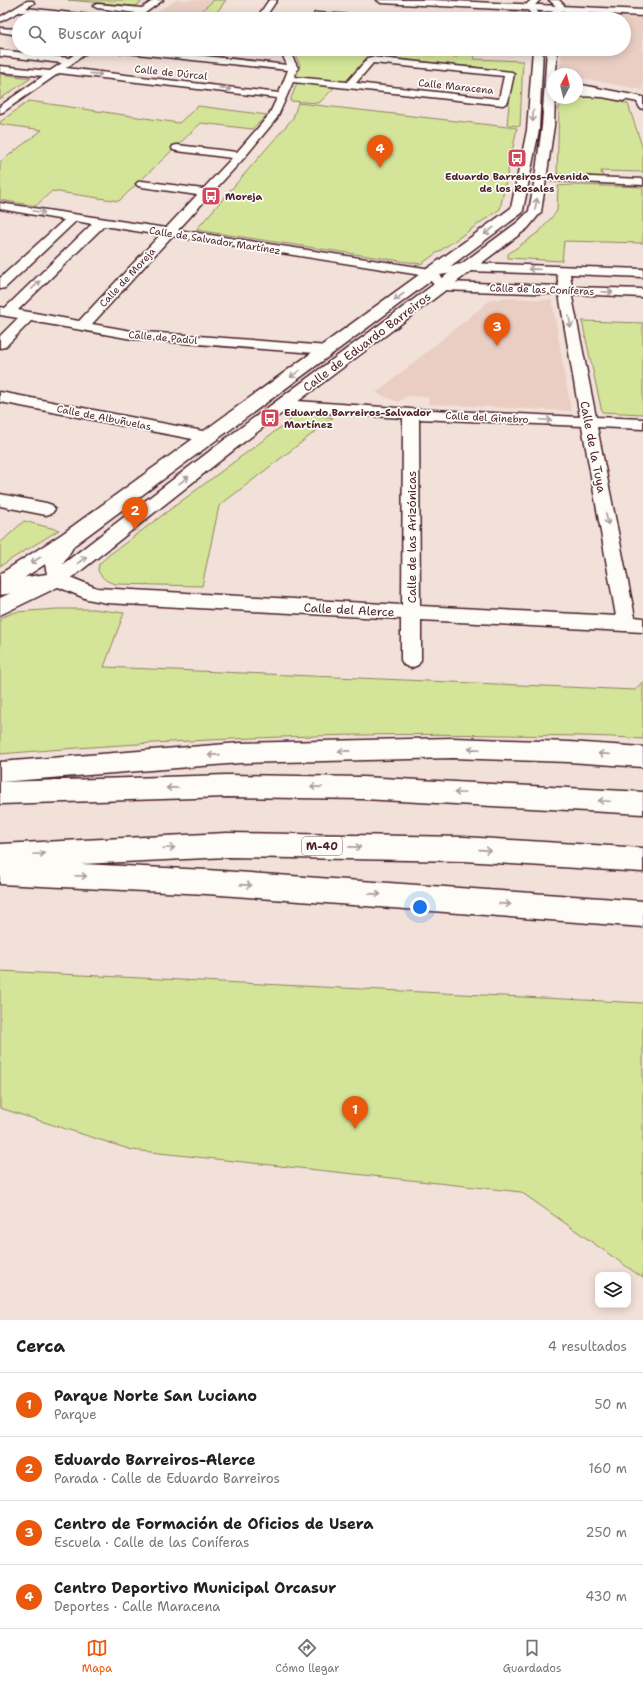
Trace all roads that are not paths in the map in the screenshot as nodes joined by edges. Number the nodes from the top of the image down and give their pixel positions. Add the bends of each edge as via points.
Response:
1 (35, 0) edge
2 (159, 0) edge
3 (273, 0) edge
4 (381, 0) edge
5 (460, 0) edge
6 (322, 5) dead end
7 (97, 6) dead end
8 (534, 8) edge
9 (557, 9) edge
10 (643, 9) edge
11 (143, 11) joint
12 (15, 12) edge
13 (265, 12) edge
14 (319, 12) edge
15 (622, 12) edge
16 (631, 12) edge
17 (12, 13) edge
18 (643, 13) edge
19 (1, 17) edge
20 (12, 19) edge
21 (0, 30) edge
22 (12, 31) edge
23 (0, 53) edge
24 (12, 54) edge
25 (26, 56) edge
26 (77, 56) edge
27 (182, 56) edge
28 (287, 56) edge
29 (537, 56) edge
30 (552, 56) edge
31 (69, 61) junction
32 (293, 68) junction
33 (552, 68) edge
34 (0, 69) edge
35 (54, 72) junction
36 (535, 77) junction
37 (547, 78) edge
38 (289, 79) junction
39 (583, 84) edge
40 (349, 86) junction
41 (583, 88) edge
42 (583, 93) edge
43 (283, 96) junction
44 (628, 97) junction
45 (642, 100) edge
46 (553, 104) edge
47 (0, 110) edge
48 (177, 148) dead end
49 (240, 156) junction
50 (541, 178) junction
51 (643, 182) edge
52 (142, 184) dead end
53 (205, 193) junction
54 (1, 212) edge
55 (73, 218) junction
56 (100, 222) junction
57 (169, 232) junction
58 (31, 257) junction
59 (59, 262) junction
60 (468, 267) junction
61 (563, 270) junction
62 (643, 273) edge
63 (436, 280) junction
64 (0, 286) edge
65 (566, 291) junction
66 (643, 293) edge
67 (4, 312) edge
68 (28, 316) junction
69 (82, 326) junction
70 (0, 344) edge
71 (328, 350) junction
72 (0, 397) edge
73 (283, 405) junction
74 (411, 414) junction
75 (589, 421) junction
76 (643, 424) edge
77 (208, 437) junction
78 (0, 500) edge
79 (46, 509) dead end
80 (69, 539) junction
81 (57, 579) junction
82 (0, 584) edge
83 (0, 588) edge
84 (0, 608) edge
85 (412, 614) junction
86 (635, 625) edge
87 (411, 660) dead end
88 (643, 756) edge
89 (0, 772) edge
90 (0, 793) edge
91 (643, 804) edge
92 (0, 856) edge
93 (643, 860) edge
94 (0, 872) edge
95 (643, 914) edge

1 - 12 street
2 - 11 street
3 - 13 street
4 - 8 main road
5 - 8 main road
6 - 14 street
7 - 11 street
9 - 10 main road
9 - 15 main road
16 - 18 main road
17 - 19 street
19 - 20 street
21 - 22 street
23 - 24 street
25 - 31 street
26 - 31 street
27 - 32 street
28 - 32 street
29 - 36 main road, Calle de Eduardo Barreiros
30 - 33 main road, Calle de Eduardo Barreiros
31 - 35 street
32 - 38 street, Calle de Moreja
34 - 35 street, Calle de Dúrcal
35 -> 43 street, Calle de Dúrcal
35 - 47 street
36 - 37 main road
36 -> 63 main road, Calle de Eduardo Barreiros via 532,130 517,210
38 - 40 street, Calle Maracena
38 - 43 street, Calle de Moreja
39 - 45 main road
40 - 40 street, Calle Maracena via 503,102 509,74 371,60
41 - 44 main road
42 - 44 street
43 - 49 street, Calle de Moreja via 274,116
44 - 45 main road
46 - 50 main road, Calle de Eduardo Barreiros
48 - 49 street
49 - 53 street, Calle de Moreja
50 - 51 street
60 -> 50 main road, Calle de Eduardo Barreiros via 523,225 534,212
52 - 53 street
53 - 57 street, Calle de Moreja
54 -> 55 street, Calle de Salvador Martínez via 13,208
55 - 56 street, Calle de Salvador Martínez
55 - 58 street
56 - 57 street, Calle de Salvador Martínez
56 - 59 street
57 - 63 street, Calle de Salvador Martínez
57 - 69 street, Calle de Moreja
58 - 59 street via 29,264 35,267 46,267
58 - 64 street
67 -> 59 street
61 -> 60 street, Calle de las Coníferas
60 - 63 main road, Calle de Eduardo Barreiros
61 - 62 street, Calle de las Coníferas
61 - 65 street, Calle de la Tuya
63 - 65 street, Calle de las Coníferas
63 -> 71 main road, Calle de Eduardo Barreiros
63 - 73 main road, Calle de Eduardo Barreiros
65 -> 66 street, Calle de las Coníferas
65 -> 75 street, Calle de la Tuya via 565,297
67 - 68 street, Calle de Padul
68 - 69 street, Calle de Padul
68 - 70 street
69 - 71 street, Calle de Padul via 132,335
71 -> 77 main road, Calle de Eduardo Barreiros
72 - 77 street, Calle de Albuñuelas
73 - 74 street, Calle del Ginebro
81 -> 73 main road, Calle de Eduardo Barreiros
74 -> 75 street, Calle del Ginebro
74 - 85 street, Calle de las Arizónicas
75 - 76 street, Calle del Ginebro
75 -> 86 street, Calle de la Tuya
77 - 80 main road, Calle de Eduardo Barreiros
78 - 79 street
80 - 81 street via 54,564
80 -> 82 main road, Calle de Eduardo Barreiros
81 - 83 street, Calle del Alerce
81 - 84 main road, Calle de Eduardo Barreiros
81 - 85 street, Calle del Alerce via 94,594 107,596
85 - 86 street, Calle del Alerce
85 - 87 street, Calle de las Arizónicas
88 -> 89 main road via 453,748 240,753
91 -> 90 main road via 364,788 227,786
92 -> 93 main road, M-40 via 227,845 464,849
94 -> 95 main road via 207,882

